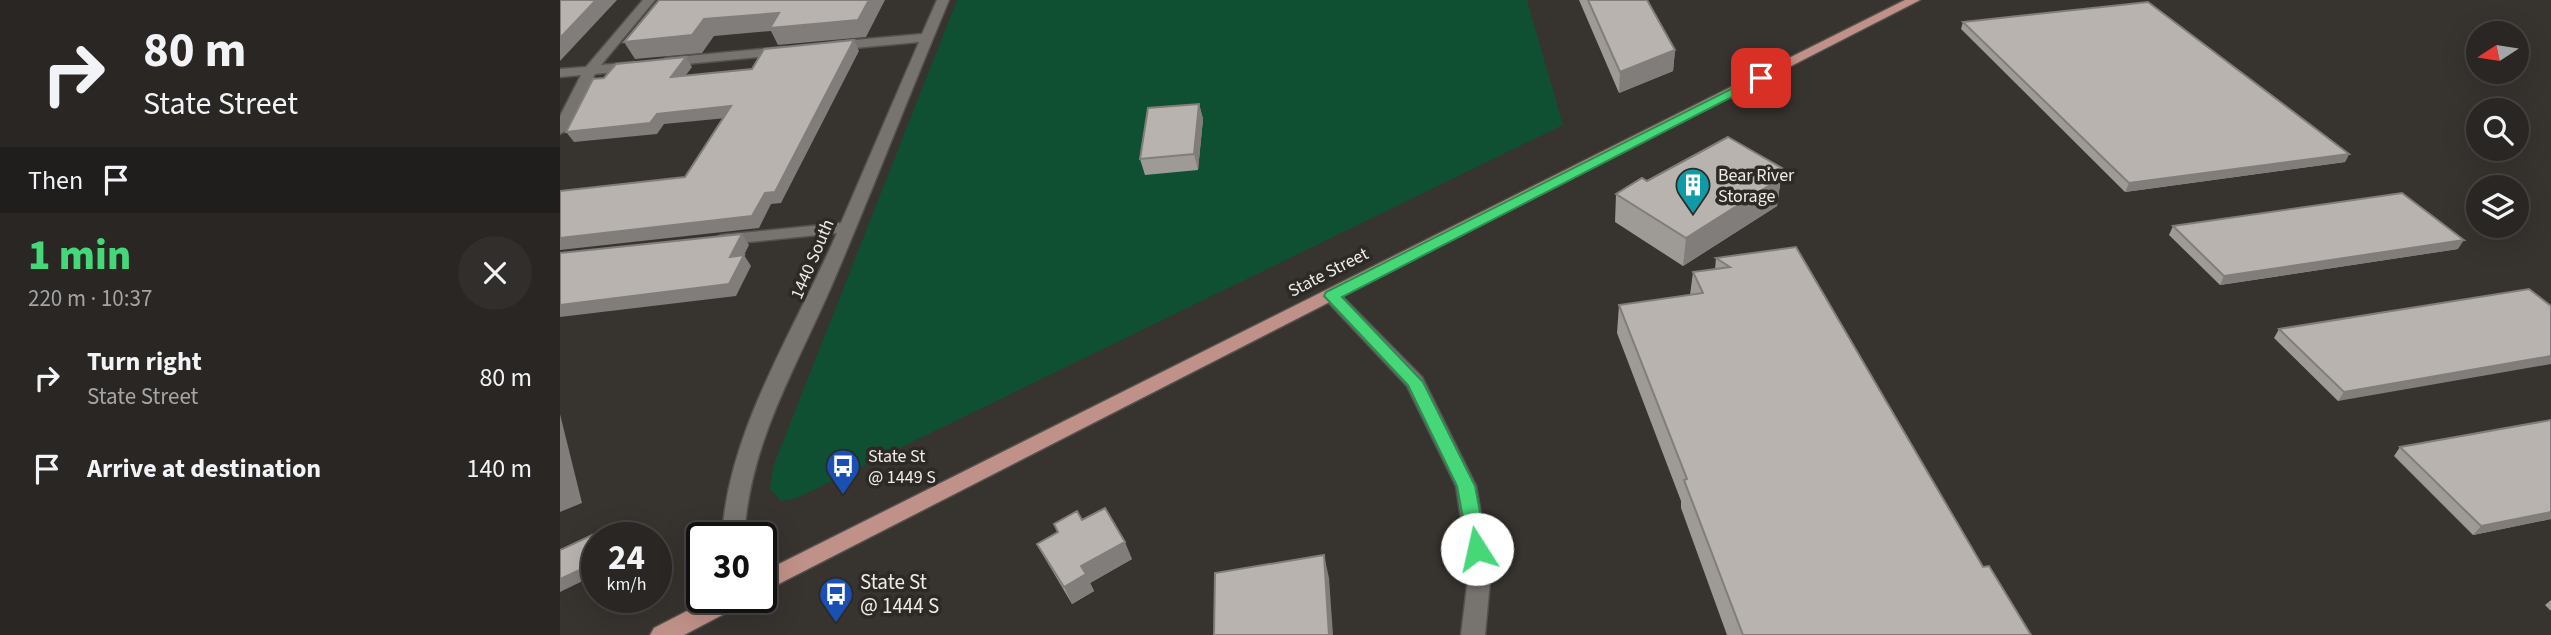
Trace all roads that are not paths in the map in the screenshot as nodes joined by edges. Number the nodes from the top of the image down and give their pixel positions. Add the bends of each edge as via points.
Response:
1 (649, 0) edge
2 (943, 0) edge
3 (1914, 0) edge
4 (927, 37) junction
5 (819, 47) edge
6 (792, 50) edge
7 (590, 70) junction
8 (560, 73) edge
9 (560, 130) edge
10 (846, 228) junction
11 (706, 241) edge
12 (1332, 296) junction
13 (735, 522) edge
14 (777, 576) edge
15 (704, 613) edge
16 (662, 635) edge
17 (1473, 635) edge

1 - 7 street
2 - 4 street, 1440 South
3 - 12 main road, State Street
4 - 5 street
4 - 10 street, 1440 South
6 - 7 street
7 - 8 street
7 - 9 street
10 - 11 street
10 - 13 street, 1440 South via 754,435 740,472
12 - 14 main road, State Street
12 - 17 street via 1415,382 1466,486 1480,570
15 - 16 main road

